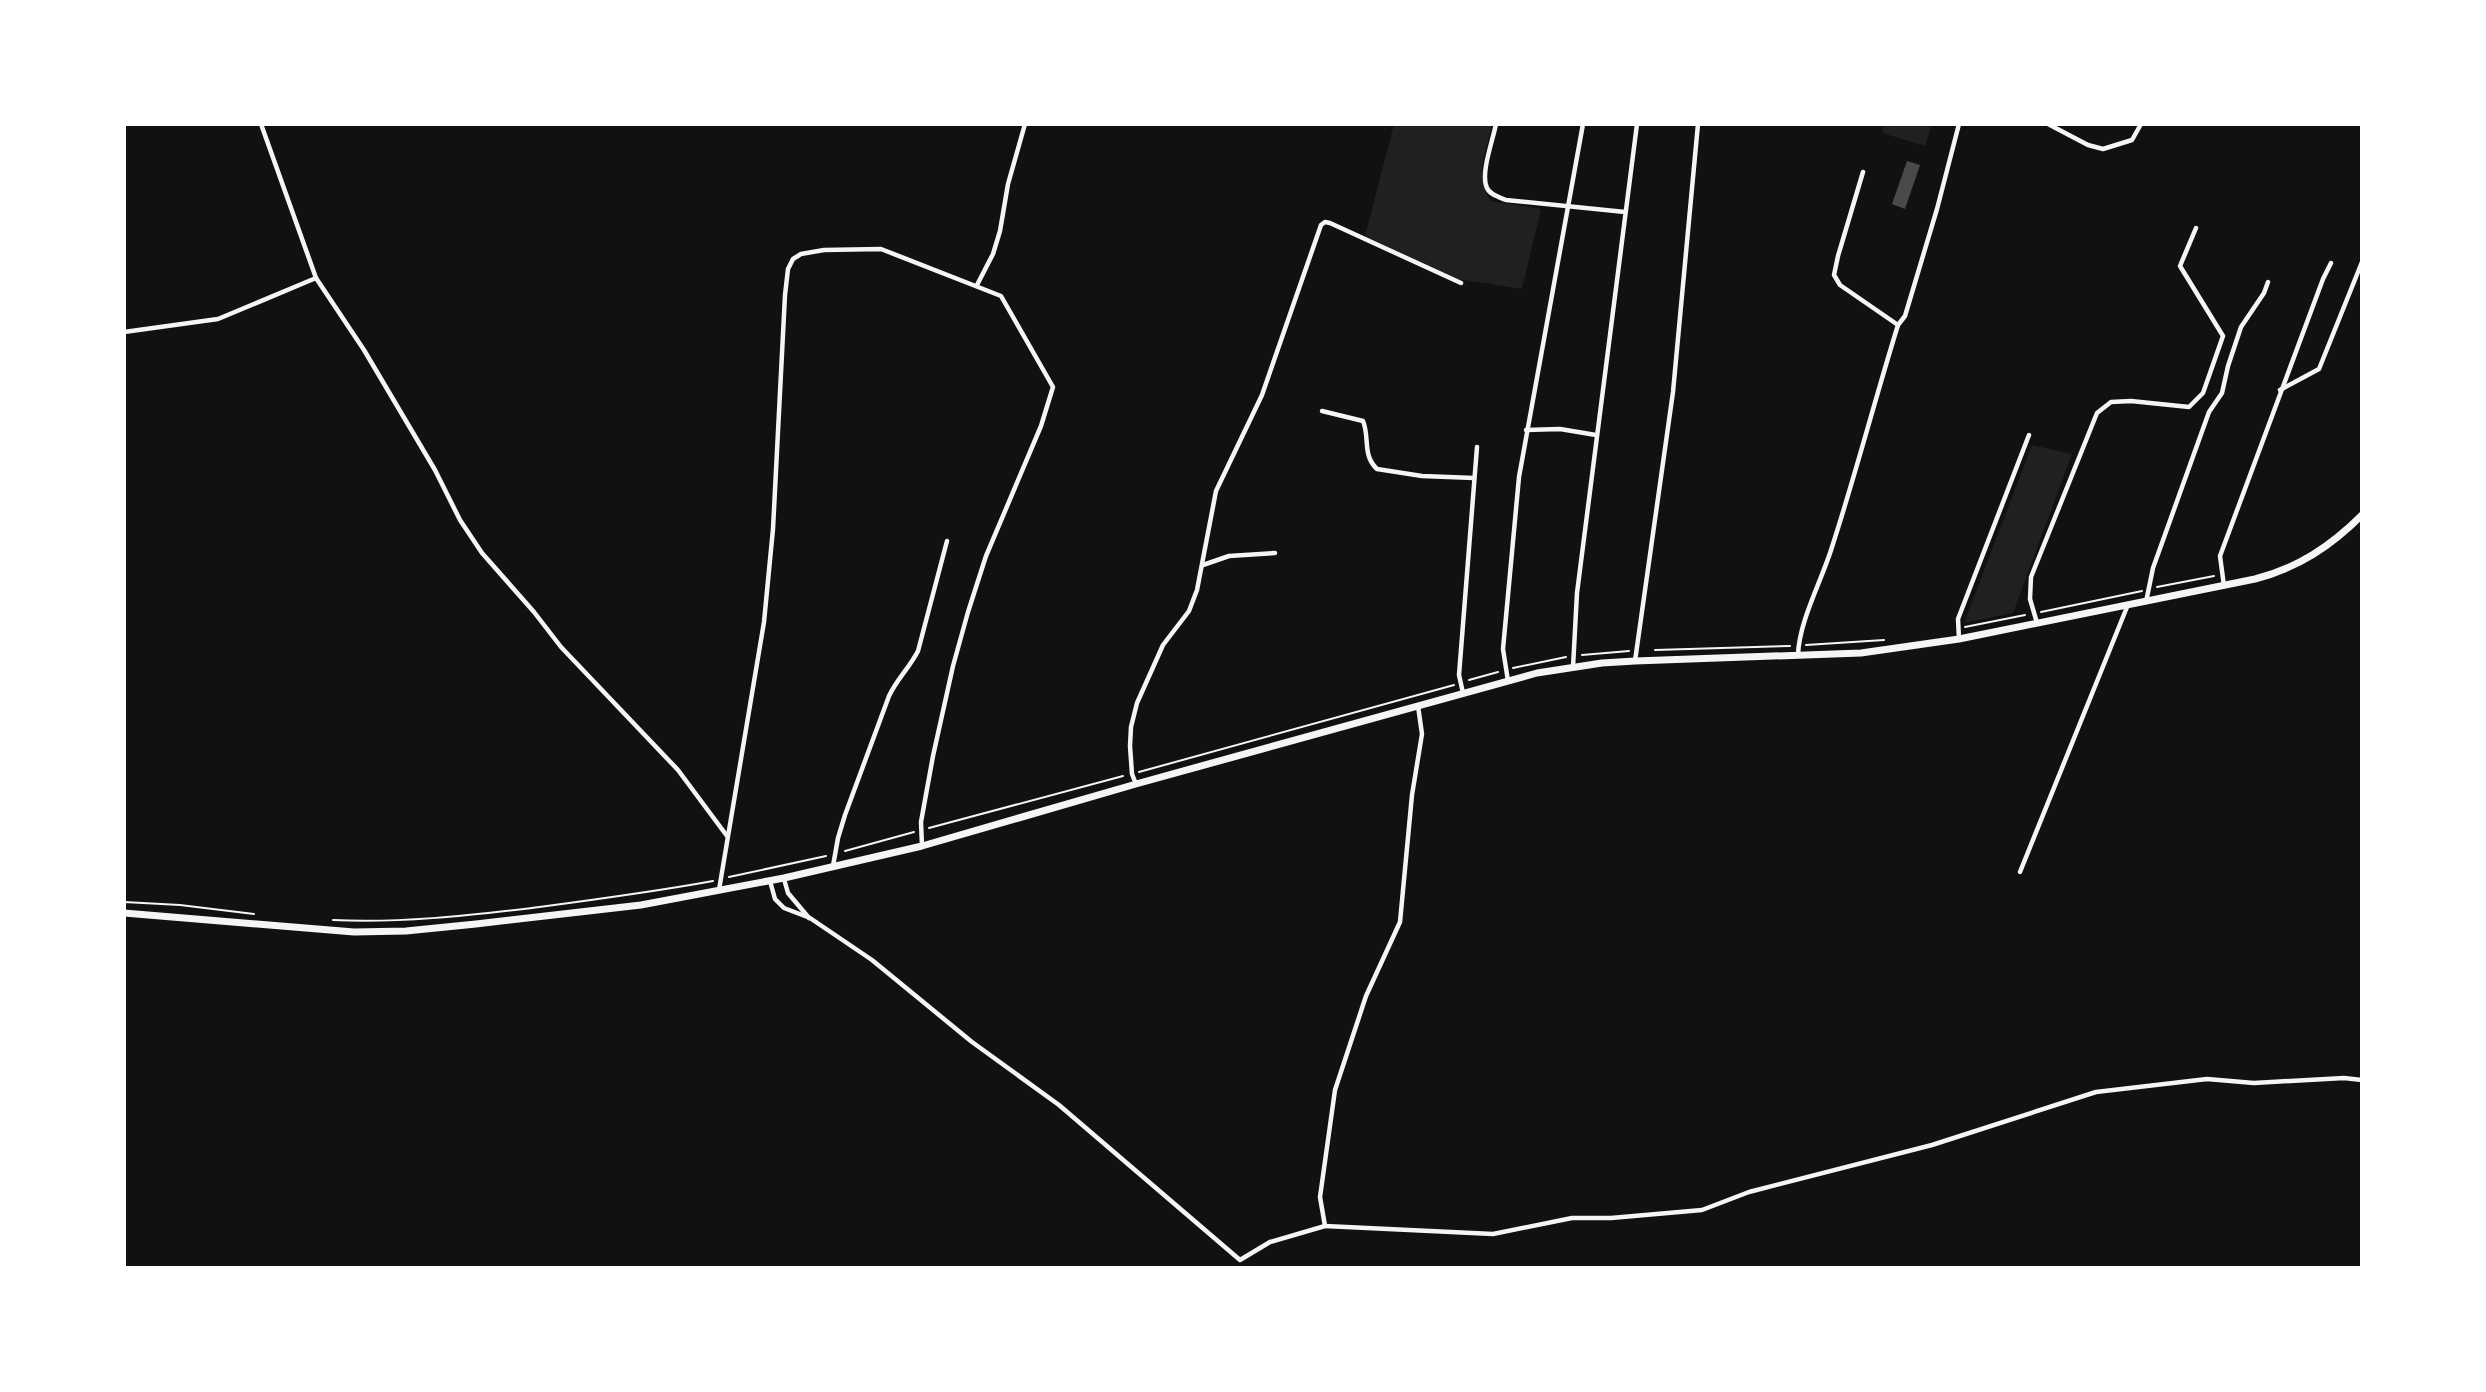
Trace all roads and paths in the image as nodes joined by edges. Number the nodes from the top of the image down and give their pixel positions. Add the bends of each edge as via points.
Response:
1 (261, 124) edge
2 (1025, 124) edge
3 (1496, 124) edge
4 (1583, 124) edge
5 (1637, 124) edge
6 (1699, 124) edge
7 (1959, 124) edge
8 (2048, 124) edge
9 (2141, 124) edge
10 (1863, 172) dead end
11 (1569, 206) junction
12 (1625, 212) junction
13 (2196, 228) dead end
14 (2362, 262) edge
15 (2332, 263) dead end
16 (316, 278) junction
17 (2268, 282) dead end
18 (1461, 283) dead end
19 (977, 285) junction
20 (1898, 325) junction
21 (124, 332) edge
22 (2280, 390) junction
23 (1322, 411) dead end
24 (1526, 430) junction
25 (1596, 435) junction
26 (2028, 435) dead end
27 (1477, 447) dead end
28 (1474, 478) junction
29 (2362, 515) edge
30 (947, 541) dead end
31 (1275, 554) dead end
32 (1202, 565) junction
33 (2224, 586) junction
34 (2146, 603) junction
35 (2127, 607) junction
36 (2037, 624) junction
37 (1959, 639) junction
38 (1798, 656) junction
39 (1635, 661) junction
40 (1573, 667) junction
41 (1508, 681) junction
42 (1463, 693) junction
43 (1418, 706) junction
44 (1136, 784) junction
45 (727, 836) junction
46 (922, 846) junction
47 (833, 867) junction
48 (2020, 872) dead end
49 (784, 878) junction
50 (770, 881) junction
51 (719, 891) junction
52 (124, 913) edge
53 (810, 918) junction
54 (2362, 1080) edge
55 (1325, 1226) junction

1 - 16 street
2 - 19 street via 993,254
3 - 11 street via 1485,173 1486,187 1493,195
4 - 11 street
5 - 12 street
6 - 39 street via 1673,392
7 - 20 street via 1905,316
8 - 9 street via 2103,149 2132,140
10 - 20 street via 1834,275 1840,285
11 - 12 street
11 - 24 street
12 - 25 street
13 - 36 street via 2180,266 2223,336 2203,393 2189,407 2111,402 2097,413 2031,577
14 - 22 street via 2319,369
15 - 22 street
16 - 21 street via 218,319
16 - 45 street via 482,553 561,647 678,770
17 - 34 street via 2241,327 2222,393 2209,412 2153,568
18 - 32 street via 1330,223 1321,225 1262,395 1216,491
19 - 45 street via 881,249 801,254 788,269 764,622
19 - 46 street via 1001,296 1053,387 968,612 920,822
20 - 38 street
22 - 33 street via 2220,556
23 - 28 street via 1363,421 1368,458 1377,469
24 - 25 street
24 - 41 street via 1503,649
25 - 40 street
26 - 37 street via 1958,619
27 - 28 street
28 - 42 street via 1459,675
29 - 33 main road via 2305,561 2283,572
30 - 47 street via 918,651 890,696 845,815
31 - 32 street via 1228,556
32 - 44 street via 1189,611 1163,645 1137,703 1130,746
33 - 34 main road
34 - 35 main road
35 - 36 main road
35 - 48 street
36 - 37 main road
37 - 38 main road via 1861,653
38 - 39 main road
39 - 40 main road
40 - 41 main road
41 - 42 main road
42 - 43 main road
43 - 44 main road
43 - 55 street via 1422,734 1400,922 1366,996 1335,1090 1320,1197
44 - 46 main road
45 - 51 street
46 - 47 main road
47 - 49 main road
49 - 50 main road
49 - 53 street via 788,893
50 - 51 main road
50 - 53 street via 775,900
51 - 52 main road via 641,905 406,931 340,931
53 - 55 street via 872,960 972,1042 1059,1105 1240,1260 1270,1242
54 - 55 street via 2254,1083 2207,1079 2096,1092 1932,1145 1749,1192 1702,1210 1572,1218 1493,1234

